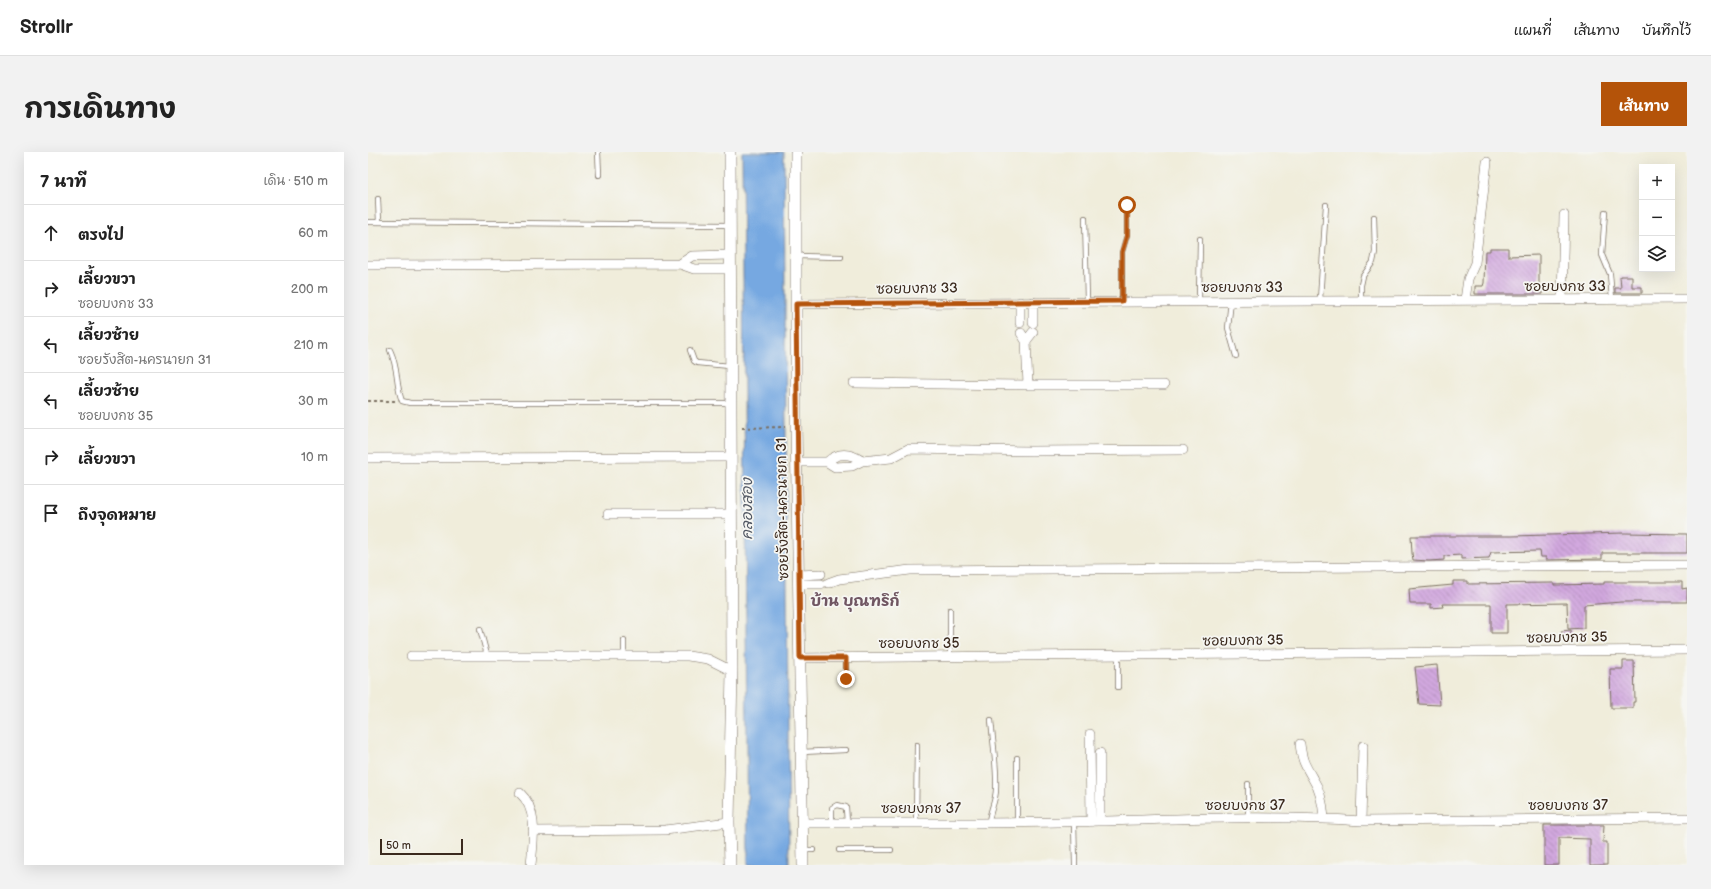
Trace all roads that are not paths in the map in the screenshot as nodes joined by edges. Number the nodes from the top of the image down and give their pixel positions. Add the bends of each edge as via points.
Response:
1 (598, 152) edge
2 (730, 152) edge
3 (796, 152) edge
4 (1487, 162) dead end
5 (599, 175) dead end
6 (378, 199) dead end
7 (1127, 205) dead end
8 (1326, 205) dead end
9 (1605, 212) dead end
10 (1564, 214) dead end
11 (1374, 217) dead end
12 (1085, 218) dead end
13 (368, 222) edge
14 (378, 222) junction
15 (729, 225) junction
16 (1200, 239) dead end
17 (729, 255) junction
18 (796, 256) junction
19 (841, 257) dead end
20 (680, 264) junction
21 (368, 265) edge
22 (730, 269) junction
23 (1612, 299) junction
24 (1687, 299) edge
25 (1320, 300) junction
26 (1361, 300) junction
27 (1465, 300) junction
28 (1562, 300) junction
29 (1087, 301) junction
30 (1122, 301) junction
31 (1199, 301) junction
32 (1231, 301) junction
33 (1020, 302) junction
34 (1033, 302) junction
35 (796, 304) junction
36 (1020, 323) dead end
37 (390, 350) dead end
38 (690, 350) dead end
39 (1236, 356) dead end
40 (730, 366) junction
41 (854, 383) dead end
42 (1028, 385) junction
43 (1164, 385) dead end
44 (730, 403) junction
45 (1184, 450) dead end
46 (368, 458) edge
47 (730, 458) junction
48 (797, 462) junction
49 (608, 514) dead end
50 (730, 514) junction
51 (1687, 565) edge
52 (798, 580) junction
53 (950, 610) dead end
54 (480, 629) dead end
55 (624, 641) dead end
56 (1687, 650) edge
57 (487, 655) junction
58 (1118, 655) junction
59 (411, 656) dead end
60 (624, 656) junction
61 (950, 657) junction
62 (800, 658) junction
63 (846, 658) junction
64 (732, 671) junction
65 (846, 679) dead end
66 (1118, 687) dead end
67 (991, 720) dead end
68 (1090, 734) dead end
69 (1300, 744) dead end
70 (917, 745) dead end
71 (1363, 746) dead end
72 (846, 750) dead end
73 (801, 752) junction
74 (1100, 753) dead end
75 (1017, 758) dead end
76 (1248, 784) dead end
77 (520, 793) dead end
78 (1324, 818) junction
79 (1687, 818) edge
80 (1248, 819) junction
81 (1361, 821) junction
82 (729, 822) junction
83 (916, 822) junction
84 (989, 822) junction
85 (1017, 822) junction
86 (1074, 822) junction
87 (1096, 822) junction
88 (802, 823) junction
89 (832, 823) junction
90 (848, 823) junction
91 (533, 831) junction
92 (839, 850) dead end
93 (891, 850) dead end
94 (531, 865) edge
95 (730, 865) edge
96 (803, 865) edge
97 (1075, 865) edge

1 - 5 lane
2 - 15 street
3 - 18 street, ซอยรังสิต-นครนายก 31
4 - 27 street via 1476,255 1468,279
6 - 14 lane
7 - 30 lane via 1127,235 1122,252
8 - 25 lane
9 - 23 lane via 1602,256 1610,274
10 - 28 street
11 - 26 lane via 1375,252 1373,262 1363,276
12 - 29 lane
13 - 14 lane
14 - 15 lane
15 - 17 street
16 - 31 lane
17 - 20 street via 692,256
17 - 22 street
18 - 19 lane
18 - 35 street, ซอยรังสิต-นครนายก 31
20 - 21 street
20 - 22 street via 694,269
22 - 40 street
23 - 24 street, ซอยบงกช 33
23 - 28 street, ซอยบงกช 33
25 - 26 street, ซอยบงกช 33
25 - 32 street, ซอยบงกช 33
26 - 27 street, ซอยบงกช 33
27 - 28 street, ซอยบงกช 33
29 - 30 street, ซอยบงกช 33
29 - 34 street, ซอยบงกช 33
30 - 31 street, ซอยบงกช 33
31 - 32 street, ซอยบงกช 33
32 - 39 lane via 1228,328
33 - 34 street, ซอยบงกช 33
33 - 35 street, ซอยบงกช 33
33 - 36 street
34 - 42 street via 1033,328 1024,337
35 - 48 street, ซอยรังสิต-นครนายก 31
37 - 44 lane via 397,368 402,401 424,404
38 - 40 lane via 694,362
40 - 44 street
41 - 42 street
42 - 43 street
44 - 47 street
45 - 48 street via 908,449 891,458 862,461 844,467 835,467 827,462
46 - 47 street
47 - 50 street
48 - 52 street, ซอยรังสิต-นครนายก 31
49 - 50 street
50 - 64 street
51 - 52 street via 910,570 839,579
52 - 62 street, ซอยรังสิต-นครนายก 31
53 - 61 lane
54 - 57 lane
55 - 60 lane
56 - 58 street, ซอยบงกช 35
57 - 59 street
57 - 60 street
58 - 61 street, ซอยบงกช 35
58 - 66 lane
60 - 64 street via 699,657
61 - 63 street, ซอยบงกช 35
62 - 63 street, ซอยบงกช 35
62 - 73 street, ซอยรังสิต-นครนายก 31
63 - 65 lane
64 - 82 street
67 - 84 lane via 996,797 990,811
68 - 87 street
69 - 78 street via 1301,758 1323,803
70 - 83 lane
71 - 81 street
72 - 73 lane
73 - 88 street, ซอยรังสิต-นครนายก 31
74 - 87 street
75 - 85 lane
76 - 80 lane
77 - 91 street via 532,812
78 - 80 street, ซอยบงกช 37
78 - 81 street, ซอยบงกช 37
79 - 81 street, ซอยบงกช 37
80 - 87 street, ซอยบงกช 37
82 - 91 street via 666,830
82 - 95 street
83 - 84 street, ซอยบงกช 37
83 - 90 street, ซอยบงกช 37
84 - 85 street, ซอยบงกช 37
85 - 86 street, ซอยบงกช 37
86 - 87 street, ซอยบงกช 37
86 - 97 lane
88 - 89 street, ซอยบงกช 37
88 - 96 street, ซอยรังสิต-นครนายก 31 via 808,850
89 - 90 street, ซอยบงกช 37
89 - 90 lane via 832,808 837,805 846,807
91 - 94 street
92 - 93 lane

